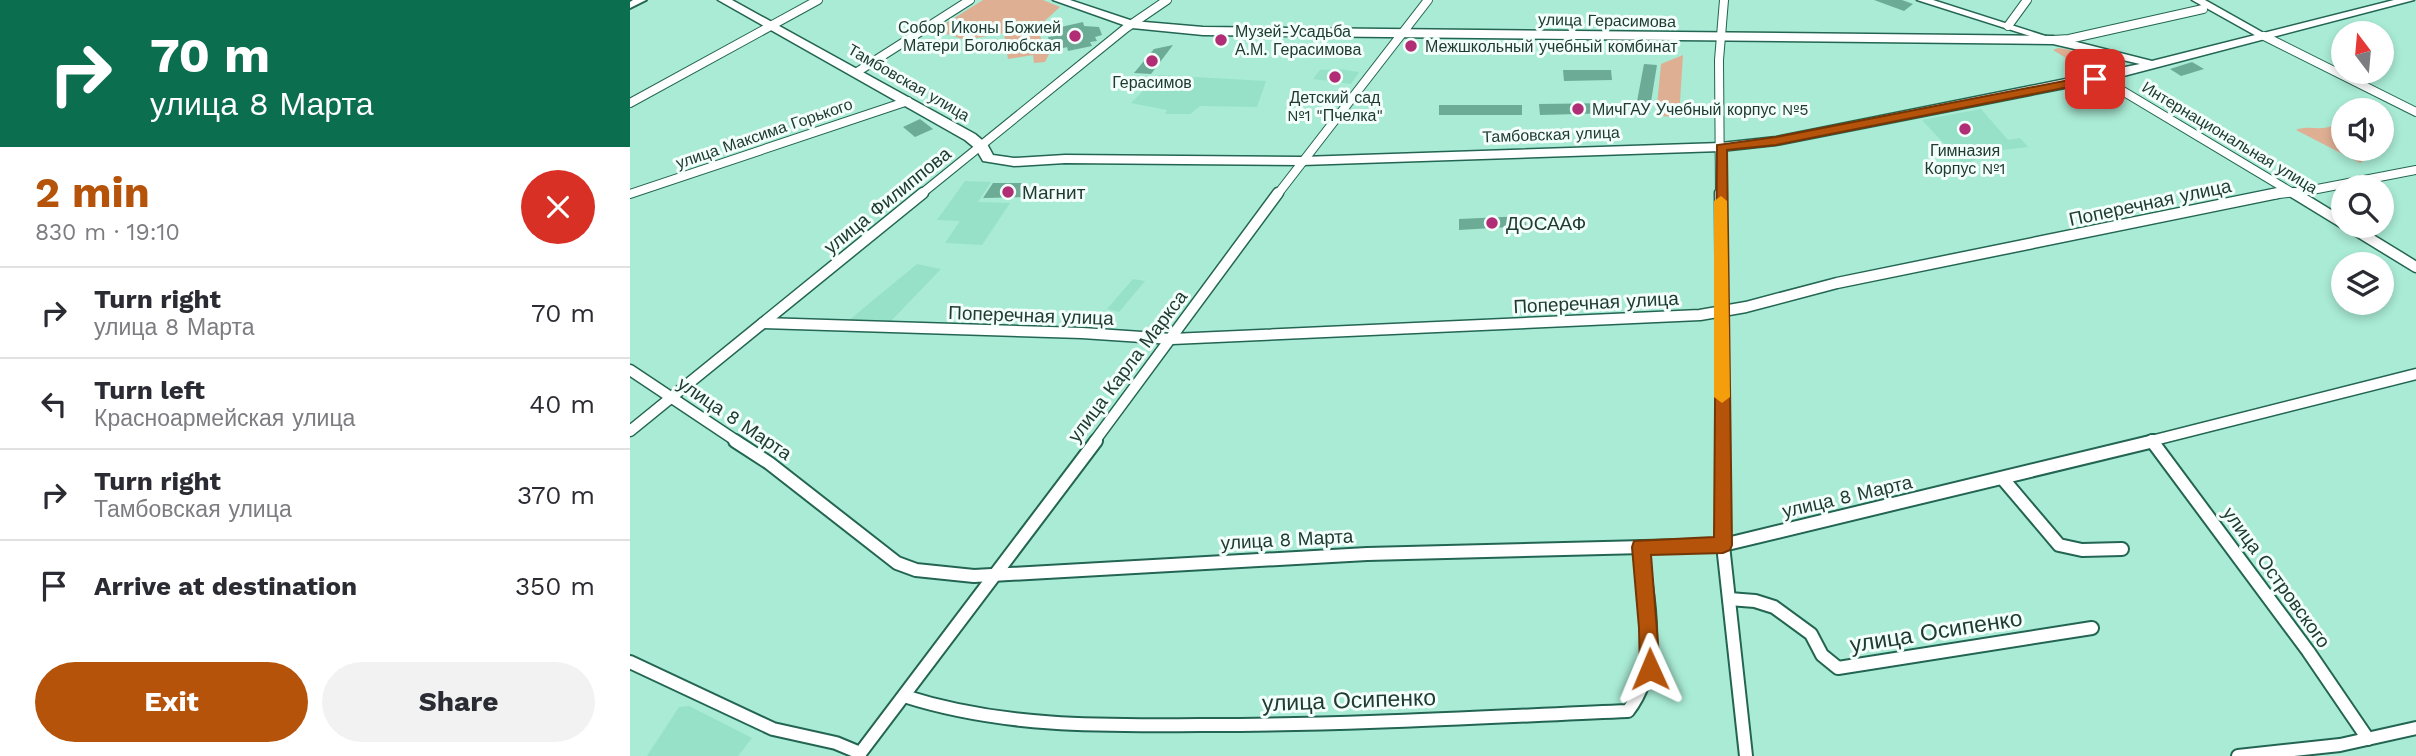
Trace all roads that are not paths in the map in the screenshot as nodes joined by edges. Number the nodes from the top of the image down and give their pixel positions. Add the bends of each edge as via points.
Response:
1 (641, 0) edge
2 (724, 0) edge
3 (818, 0) edge
4 (970, 0) edge
5 (1059, 0) edge
6 (1167, 0) edge
7 (1428, 0) edge
8 (1724, 0) edge
9 (1922, 0) edge
10 (2027, 0) edge
11 (2408, 0) edge
12 (630, 5) edge
13 (2200, 5) edge
14 (1132, 24) junction
15 (773, 25) junction
16 (2008, 26) junction
17 (1403, 34) junction
18 (1719, 36) junction
19 (2264, 36) junction
20 (2053, 40) junction
21 (2156, 64) junction
22 (857, 72) junction
23 (2101, 78) junction
24 (908, 101) junction
25 (630, 103) edge
26 (2416, 112) edge
27 (982, 147) junction
28 (1721, 147) junction
29 (1302, 161) junction
30 (2416, 170) edge
31 (2293, 192) junction
32 (630, 194) edge
33 (2331, 215) edge
34 (2368, 238) edge
35 (2416, 267) edge
36 (1721, 313) junction
37 (763, 324) junction
38 (1172, 339) junction
39 (630, 370) edge
40 (2416, 374) edge
41 (670, 397) junction
42 (630, 430) edge
43 (2152, 440) junction
44 (2003, 479) junction
45 (1723, 545) junction
46 (1641, 547) junction
47 (2122, 549) dead end
48 (995, 575) junction
49 (1729, 599) junction
50 (2092, 628) dead end
51 (630, 662) edge
52 (904, 696) junction
53 (2416, 727) edge
54 (2368, 739) junction
55 (859, 755) edge
56 (1746, 756) edge
57 (2238, 756) edge

1 - 12 street
2 - 15 main road, Тамбовская улица
3 - 15 street
4 - 22 street
5 - 14 main road, улица Герасимова
6 - 14 street, улица Филиппова
7 - 17 street, улица Карла Маркса
8 - 18 street
9 - 16 main road
10 - 16 street
11 - 19 main road, Тамбовская улица
13 - 19 main road
13 - 20 street
14 - 17 main road, улица Герасимова via 1203,31
14 - 27 street, улица Филиппова
15 - 22 main road, Тамбовская улица
15 - 25 street
16 - 20 main road
17 - 18 main road, улица Герасимова
17 - 29 street, улица Карла Маркса
18 - 20 main road, улица Герасимова
18 - 28 street
19 - 21 main road, Тамбовская улица
19 - 26 street
20 - 21 main road, улица Герасимова
21 - 23 main road, Тамбовская улица
22 - 24 main road, Тамбовская улица
23 - 28 main road, Тамбовская улица via 1776,141
23 - 31 street, Интернациональная улица
24 - 27 main road, Тамбовская улица
24 - 32 street, улица Максима Горького
27 - 29 main road, Тамбовская улица via 988,158 1010,162
27 - 37 street, улица Филиппова
28 - 29 main road, Тамбовская улица
28 - 36 street
29 - 38 street, улица Карла Маркса
30 - 31 street, Поперечная улица
31 - 33 street, Интернациональная улица
31 - 36 street, Поперечная улица via 1838,282
34 - 35 street
36 - 38 street, Поперечная улица
36 - 45 street
37 - 38 street, Поперечная улица
37 - 41 street, улица Филиппова
38 - 48 street, улица Карла Маркса
39 - 41 street, улица 8 Марта
40 - 43 street, улица 8 Марта
41 - 42 street, улица Филиппова
41 - 48 street, улица 8 Марта via 769,463 897,563 916,570
43 - 44 street, улица 8 Марта
43 - 54 street, улица Островского
44 - 45 street, улица 8 Марта
44 - 47 street via 2059,545 2082,550
45 - 46 street, улица 8 Марта
45 - 49 street
46 - 48 street, улица 8 Марта via 1367,554
46 - 52 street, улица Осипенко via 1650,669 1637,703 1628,711 1273,725 1074,726 948,710
48 - 52 street, улица Карла Маркса
49 - 50 street, улица Осипенко via 1774,607 1811,634 1822,655 1838,668
49 - 56 street
51 - 55 street via 773,729 836,743
52 - 55 street, улица Карла Маркса
53 - 54 street
54 - 57 street

